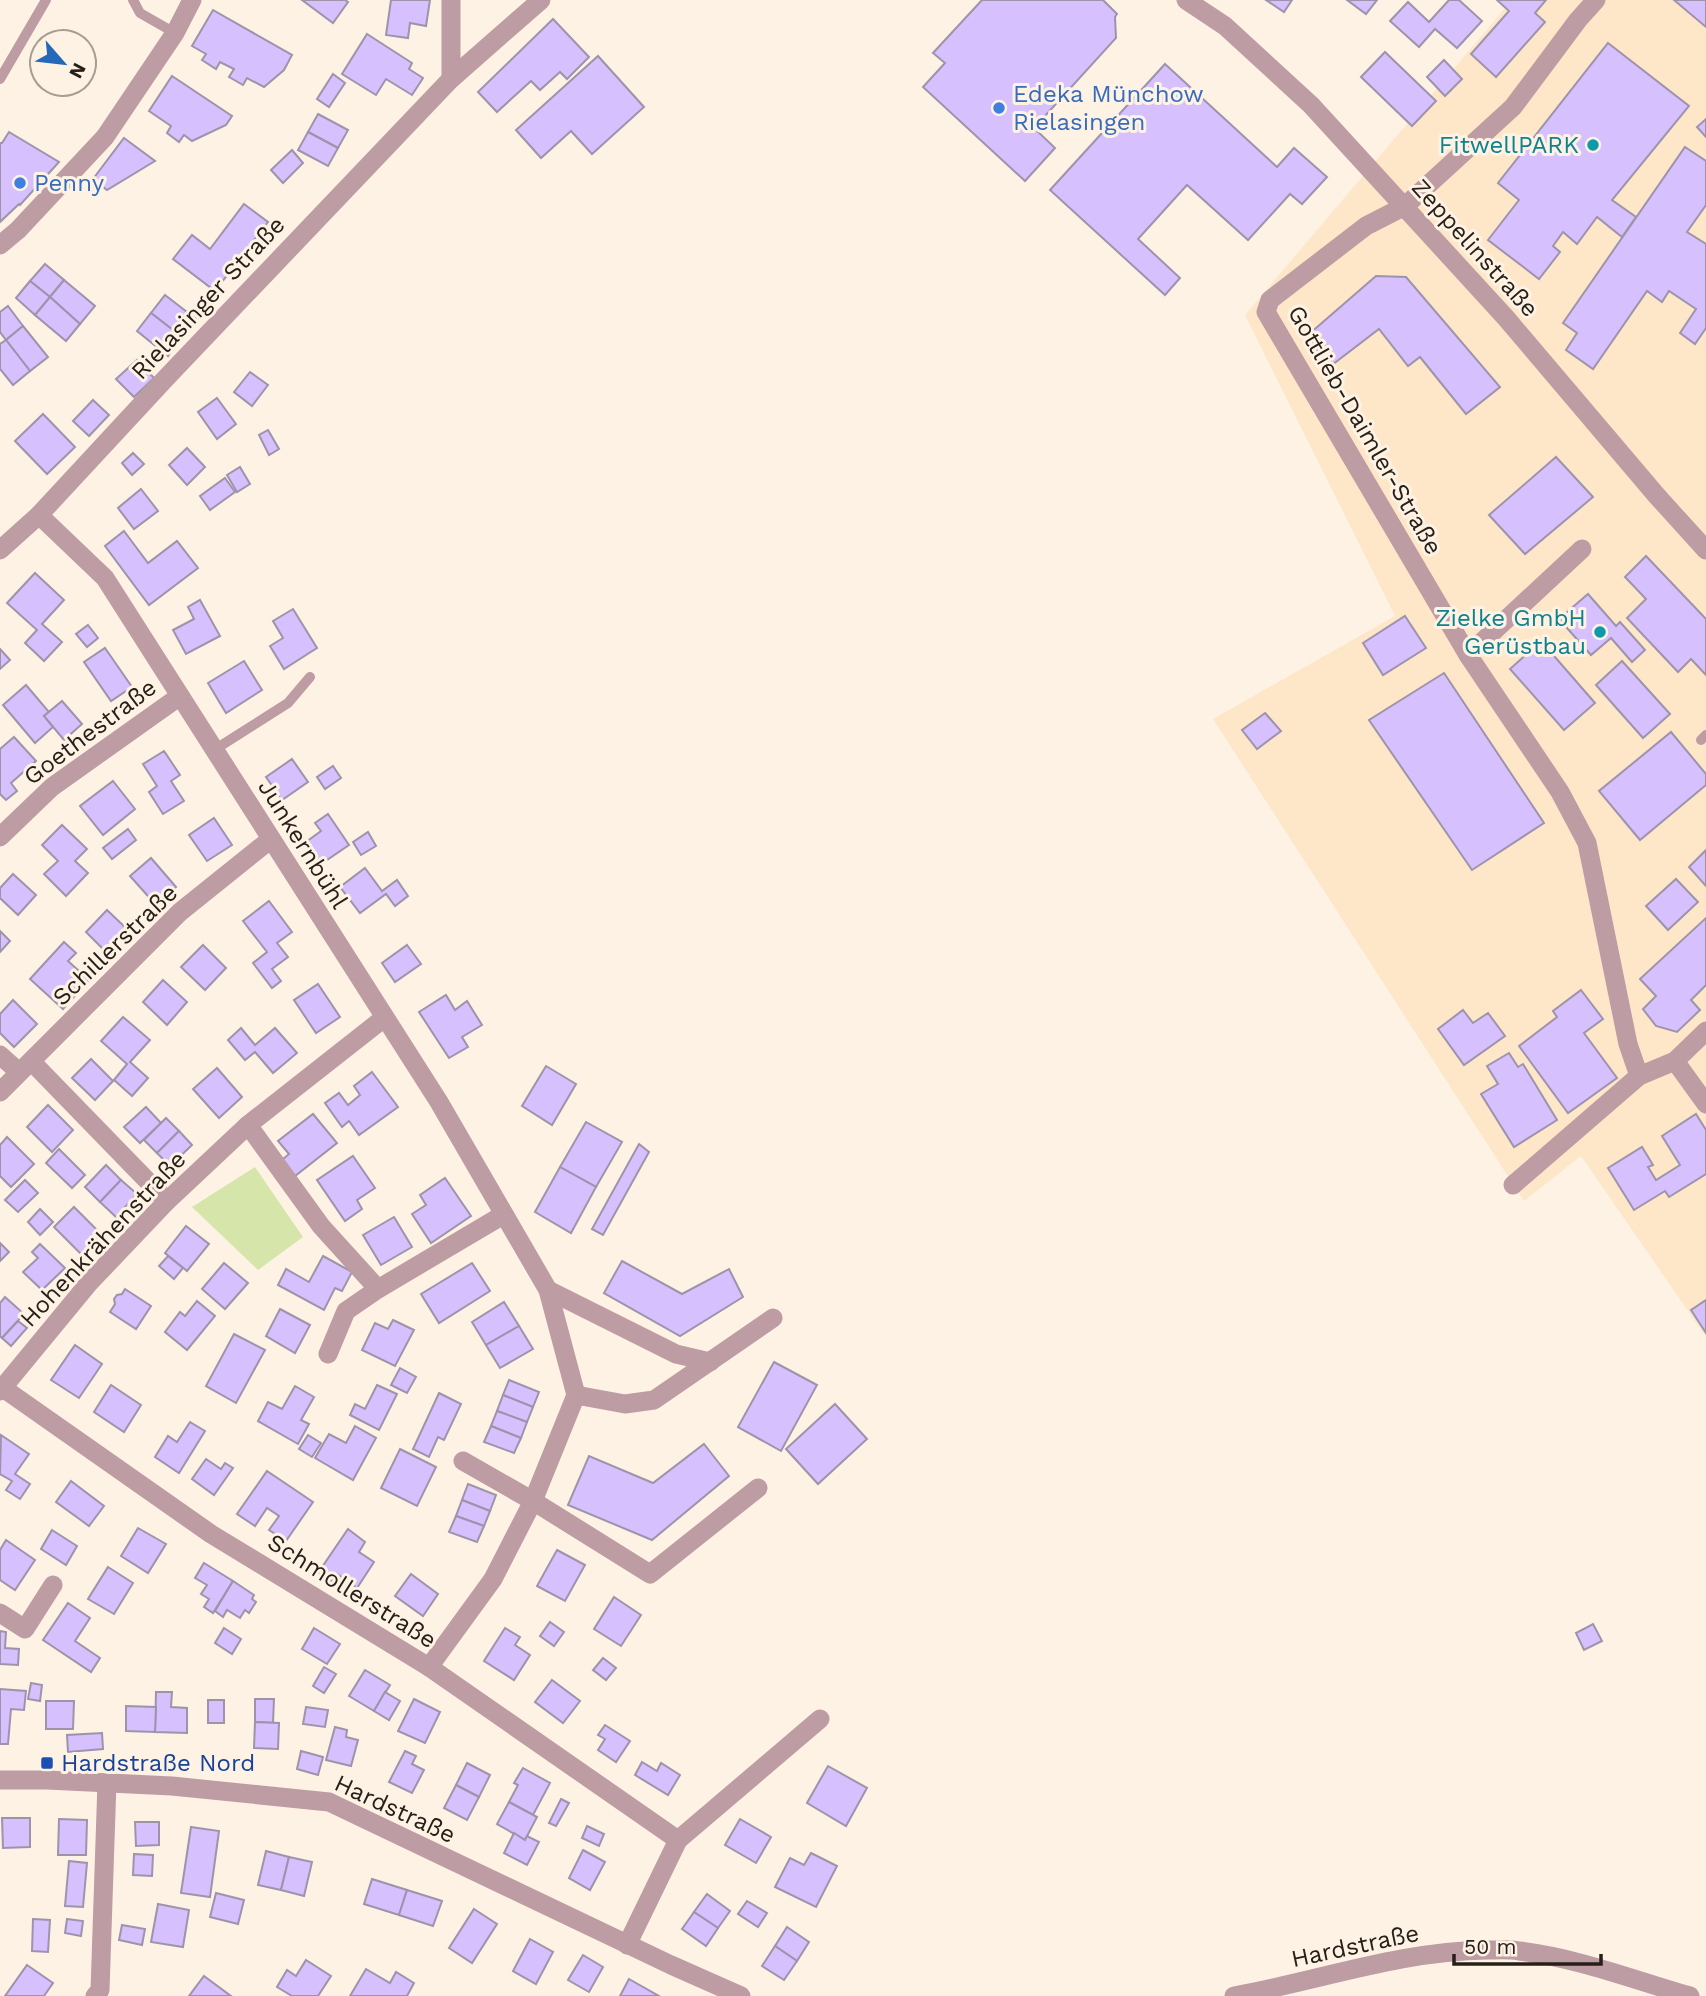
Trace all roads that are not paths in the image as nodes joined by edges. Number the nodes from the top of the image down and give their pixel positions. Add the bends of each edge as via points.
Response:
1 (46, 0) edge
2 (133, 0) edge
3 (192, 0) edge
4 (452, 0) edge
5 (541, 0) edge
6 (1186, 0) edge
7 (1595, 0) edge
8 (175, 33) junction
9 (0, 79) edge
10 (451, 79) junction
11 (1405, 206) junction
12 (0, 245) edge
13 (39, 515) junction
14 (1582, 549) dead end
15 (0, 550) edge
16 (1706, 550) edge
17 (1468, 655) junction
18 (310, 677) dead end
19 (180, 696) junction
20 (214, 750) junction
21 (0, 837) edge
22 (271, 839) junction
23 (384, 1018) junction
24 (1706, 1031) edge
25 (0, 1055) edge
26 (1675, 1060) junction
27 (26, 1067) junction
28 (1639, 1076) junction
29 (0, 1092) edge
30 (1706, 1104) edge
31 (248, 1125) junction
32 (1513, 1185) dead end
33 (167, 1201) junction
34 (503, 1215) junction
35 (378, 1289) junction
36 (548, 1290) junction
37 (774, 1318) dead end
38 (328, 1354) dead end
39 (710, 1362) junction
40 (1, 1388) edge
41 (576, 1395) junction
42 (463, 1461) dead end
43 (758, 1488) dead end
44 (533, 1501) junction
45 (53, 1586) dead end
46 (0, 1613) edge
47 (429, 1667) junction
48 (820, 1719) dead end
49 (0, 1780) edge
50 (107, 1782) junction
51 (678, 1840) junction
52 (627, 1945) junction
53 (716, 1991) edge
54 (101, 1994) edge
55 (741, 1996) edge
56 (1234, 1996) edge
57 (1690, 1996) edge

1 - 9 lane
2 - 8 lane via 140,13
3 - 8 street
4 - 10 street
5 - 10 street, Rielasinger Straße
6 - 11 street, Zeppelinstraße via 1225,26 1311,105
7 - 11 street via 1513,107
8 - 12 street via 105,137
10 - 13 street, Rielasinger Straße
11 - 16 street, Zeppelinstraße
11 - 17 street, Gottlieb-Daimler-Straße via 1366,226 1280,291 1266,312
13 - 15 street, Rielasinger Straße
13 - 19 street, Junkernbühl via 105,578
14 - 17 street
17 - 28 street, Gottlieb-Daimler-Straße via 1560,792 1587,843 1628,1044
18 - 20 lane via 288,704
19 - 20 street, Junkernbühl
19 - 21 street, Goethestraße via 52,787
20 - 22 street, Junkernbühl
22 - 23 street, Junkernbühl
22 - 27 street, Schillerstraße via 180,912
23 - 31 street, Hohenkrähenstraße
23 - 34 street, Junkernbühl via 439,1102
24 - 26 street
25 - 27 street
26 - 28 street
26 - 30 street
27 - 29 street, Schillerstraße
27 - 33 street
28 - 32 street
31 - 33 street, Hohenkrähenstraße
31 - 35 street via 321,1226
33 - 40 street, Hohenkrähenstraße via 89,1283
34 - 35 street
34 - 36 street, Junkernbühl
35 - 38 street via 346,1311
36 - 39 street via 676,1354
36 - 41 street, Junkernbühl
37 - 39 street
39 - 41 street via 654,1400 625,1404
40 - 47 street, Schmollerstraße via 211,1534
41 - 44 street
42 - 44 street
43 - 44 street via 650,1574
44 - 47 street via 493,1579
45 - 46 street via 30,1633
47 - 51 street, Schmollerstraße
48 - 51 street
49 - 50 street, Hardstraße
50 - 52 street, Hardstraße via 329,1802
50 - 54 street
51 - 52 street
52 - 53 street, Hardstraße
53 - 55 street, Hardstraße
56 - 57 street, Hardstraße via 1408,1957 1477,1950 1518,1950 1586,1964

